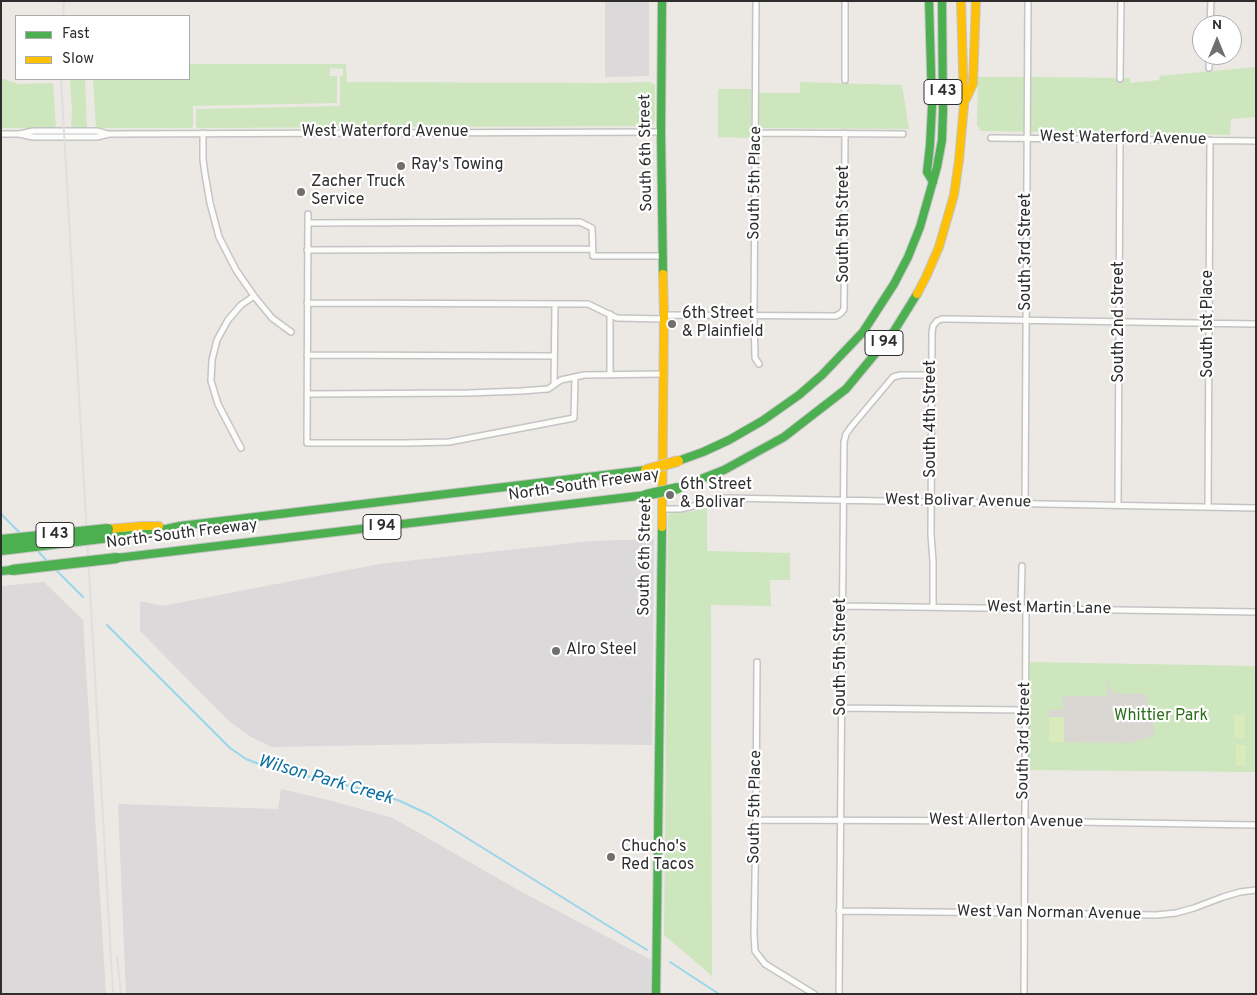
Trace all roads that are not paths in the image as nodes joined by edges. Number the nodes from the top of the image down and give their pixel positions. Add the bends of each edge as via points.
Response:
1 (662, 1) edge
2 (756, 1) edge
3 (845, 1) edge
4 (928, 1) edge
5 (942, 1) edge
6 (962, 1) edge
7 (976, 1) edge
8 (1028, 1) edge
9 (1121, 1) edge
10 (1211, 1) edge
11 (1210, 15) edge
12 (1209, 65) edge
13 (1209, 68) dead end
14 (1120, 79) dead end
15 (845, 80) dead end
16 (964, 105) junction
17 (661, 132) junction
18 (756, 132) junction
19 (203, 133) junction
20 (845, 133) junction
21 (1, 134) edge
22 (903, 134) dead end
23 (991, 138) dead end
24 (1027, 138) junction
25 (1120, 139) junction
26 (1210, 140) junction
27 (1256, 141) edge
28 (932, 182) junction
29 (308, 214) dead end
30 (308, 223) junction
31 (307, 250) junction
32 (593, 250) junction
33 (664, 256) junction
34 (254, 296) junction
35 (307, 303) junction
36 (555, 304) junction
37 (610, 314) junction
38 (754, 316) junction
39 (664, 317) junction
40 (1027, 320) junction
41 (1120, 322) junction
42 (1208, 323) junction
43 (1256, 324) edge
44 (291, 332) dead end
45 (307, 355) junction
46 (554, 356) junction
47 (760, 364) dead end
48 (663, 374) junction
49 (610, 375) junction
50 (932, 375) junction
51 (575, 377) junction
52 (554, 385) junction
53 (306, 394) junction
54 (241, 448) dead end
55 (843, 500) junction
56 (932, 502) junction
57 (1025, 503) junction
58 (1118, 505) junction
59 (1208, 507) junction
60 (1256, 508) edge
61 (661, 509) junction
62 (109, 534) junction
63 (1, 540) edge
64 (1, 550) edge
65 (1022, 566) dead end
66 (1, 571) edge
67 (843, 606) junction
68 (933, 607) junction
69 (1024, 608) junction
70 (1256, 612) edge
71 (757, 662) dead end
72 (842, 708) junction
73 (1025, 710) junction
74 (756, 820) junction
75 (841, 820) junction
76 (1024, 822) junction
77 (1256, 825) edge
78 (1256, 890) edge
79 (839, 911) junction
80 (1024, 913) junction
81 (656, 994) edge
82 (814, 994) edge
83 (839, 994) edge
84 (1024, 994) edge

1 - 17 main road, South 6th Street
2 - 18 street, South 5th Place
3 - 15 street
4 - 28 main road via 932,114 928,172
5 - 28 main road, North-South Freeway / I 43 via 942,140
6 - 16 main road, North-South Freeway / I 94
7 - 16 main road via 972,84
8 - 24 street, South 3rd Street
9 - 14 street
10 - 11 street
12 - 13 street
16 - 66 main road, North-South Freeway / I 94, bridge via 954,195 939,247 926,277 894,331 846,389 784,437 724,470 678,488 646,495
17 - 19 street, West Waterford Avenue
17 - 33 main road, South 6th Street
18 - 20 street
18 - 38 street, South 5th Place
19 - 21 street, West Waterford Avenue via 33,131
19 - 34 street via 205,174 220,236 236,270
20 - 22 street
20 - 38 street, South 5th Street via 844,309 836,316
23 - 24 street, West Waterford Avenue
24 - 25 street, West Waterford Avenue
24 - 40 street, South 3rd Street
25 - 26 street, West Waterford Avenue
25 - 41 street, South 2nd Street
26 - 27 street, West Waterford Avenue
26 - 42 street, South 1st Place
28 - 62 main road, North-South Freeway / I 94, bridge via 927,207 908,257 863,332 799,395 762,421 703,452 646,470 180,526 143,534
29 - 30 street
30 - 31 street
30 - 32 street via 580,222 592,228
31 - 32 street
31 - 35 street
32 - 33 street via 593,256
33 - 39 main road, South 6th Street
34 - 44 street via 272,318
34 - 54 street via 228,320 217,340 212,360 211,381 218,404
35 - 36 street
35 - 45 street
36 - 37 street via 588,304
36 - 46 street
37 - 39 street via 617,318
37 - 49 street
38 - 39 street
38 - 47 street, South 5th Place via 755,358
39 - 48 main road, South 6th Street
40 - 41 street
40 - 50 street, South 4th Street via 936,321 932,329
40 - 57 street, South 3rd Street
41 - 42 street
41 - 58 street, South 2nd Street
42 - 43 street
42 - 59 street, South 1st Place
45 - 46 street
45 - 53 street
46 - 52 street
48 - 49 street
48 - 61 main road, South 6th Street
49 - 51 street
50 - 55 street, South 5th Street via 893,377 846,434
50 - 56 street, South 4th Street
51 - 52 street
51 - 53 street via 574,418 449,442 307,443
52 - 53 street via 548,389 486,392
55 - 56 street, West Bolivar Avenue
55 - 61 street, West Bolivar Avenue via 726,498 680,509
55 - 67 street, South 5th Street
56 - 57 street, West Bolivar Avenue
56 - 68 street, South 4th Street
57 - 58 street, West Bolivar Avenue
58 - 59 street, West Bolivar Avenue
59 - 60 street, West Bolivar Avenue
61 - 81 main road, South 6th Street
62 - 63 main road, I 43, bridge
62 - 64 main road, North-South Freeway / I 94, bridge
65 - 69 street, South 3rd Street
67 - 68 street, West Martin Lane
67 - 72 street, South 5th Street
68 - 69 street, West Martin Lane
69 - 70 street, West Martin Lane
69 - 73 street, South 3rd Street
71 - 74 street, South 5th Place
72 - 73 street
72 - 75 street, South 5th Street
73 - 76 street, South 3rd Street
74 - 75 street, West Allerton Avenue
74 - 82 street, South 5th Place via 756,951 765,964
75 - 76 street, West Allerton Avenue
75 - 79 street, South 5th Street
76 - 77 street, West Allerton Avenue
76 - 80 street, South 3rd Street
78 - 80 street, West Van Norman Avenue via 1176,913 1156,915
79 - 80 street, West Van Norman Avenue
79 - 83 street, South 5th Street
80 - 84 street, South 3rd Street

